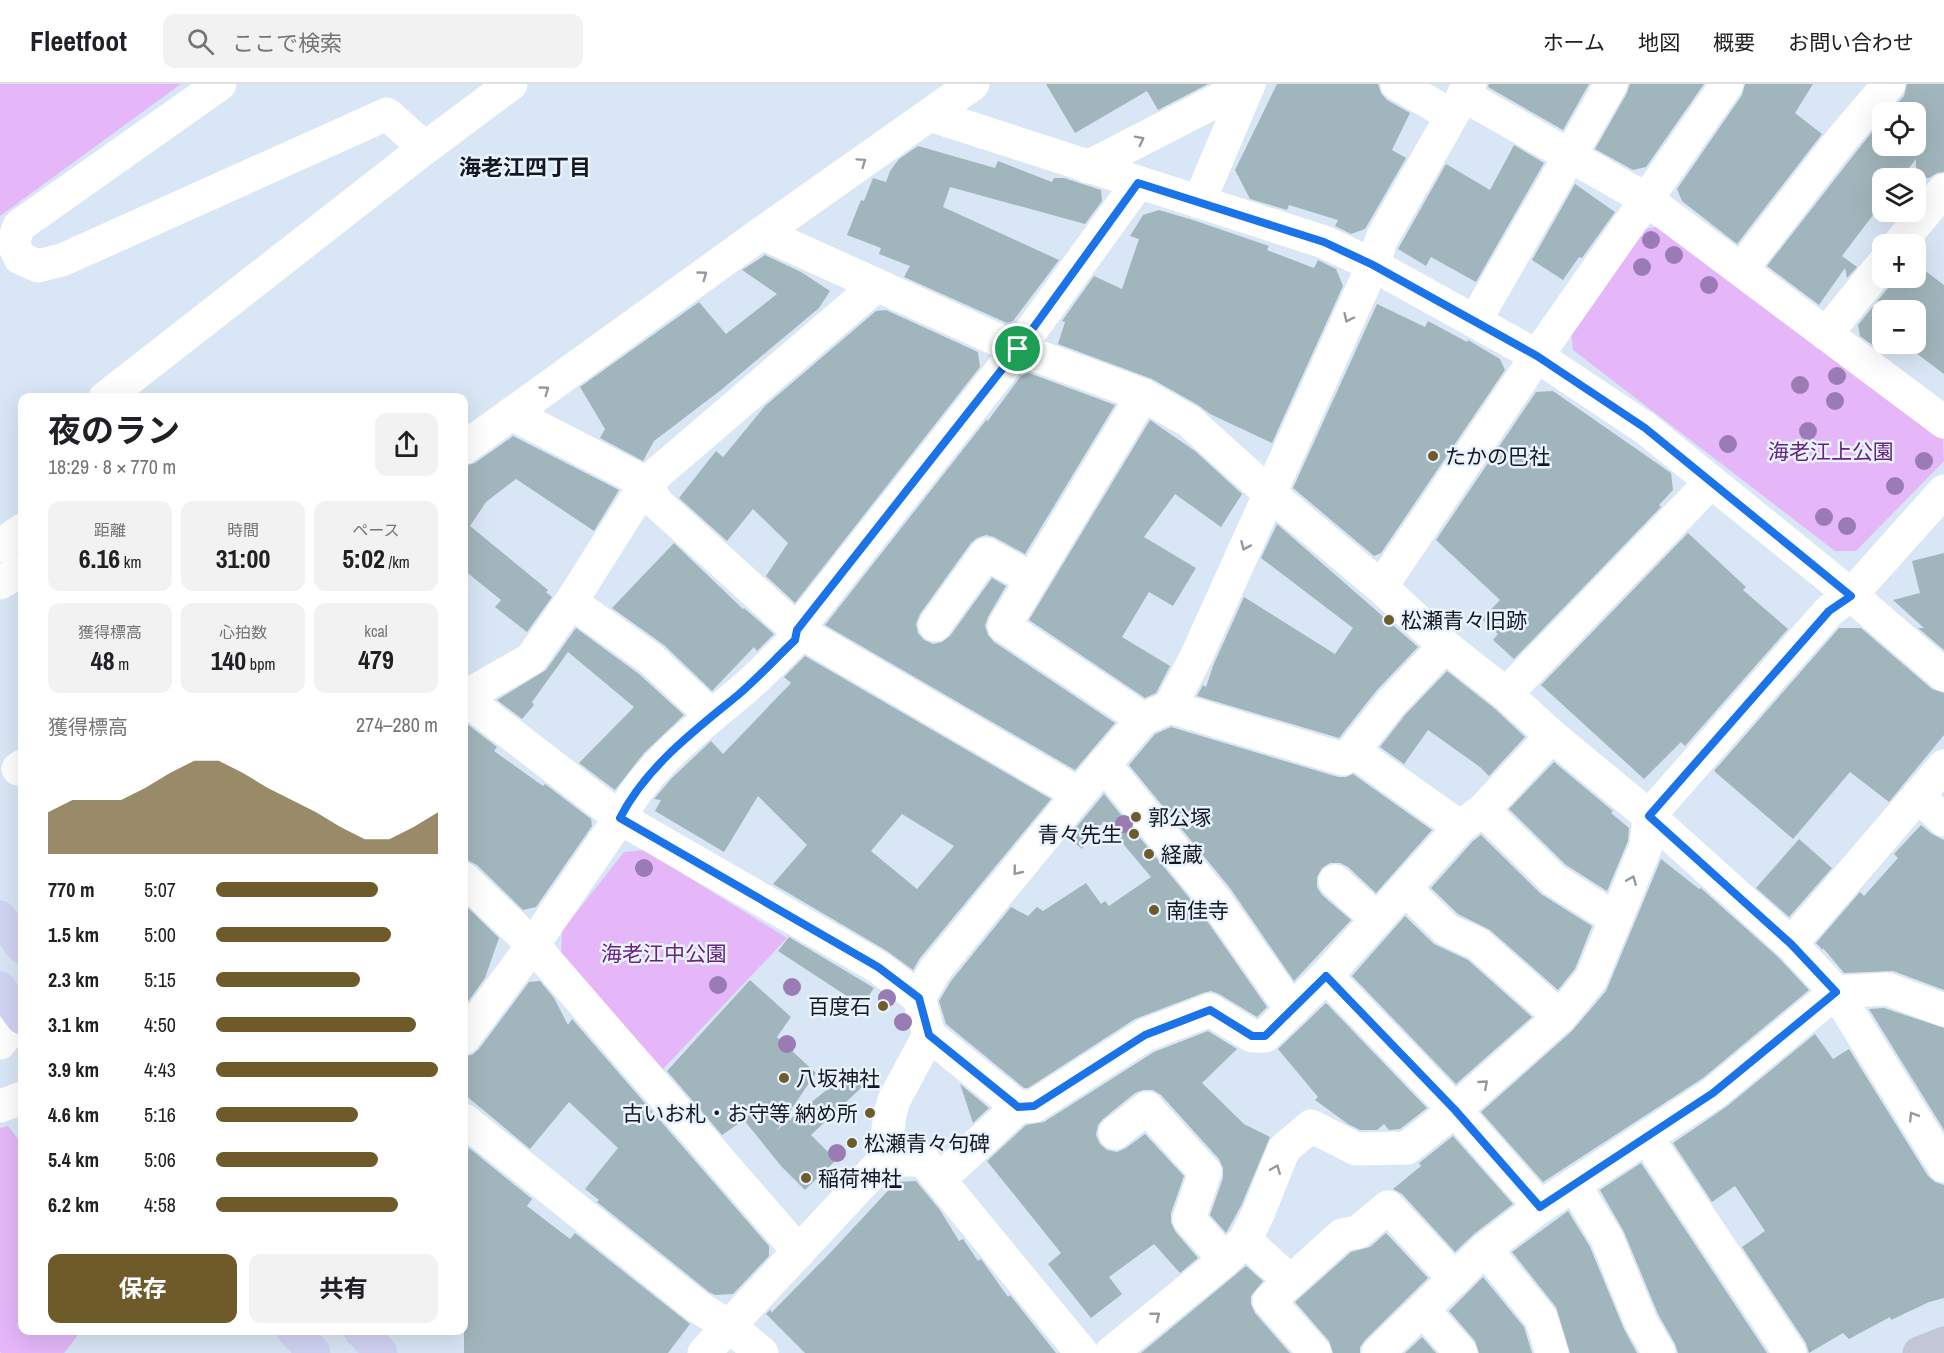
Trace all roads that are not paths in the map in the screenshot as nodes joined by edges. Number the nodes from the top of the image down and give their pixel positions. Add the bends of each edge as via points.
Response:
1 (220, 84) edge
2 (511, 84) edge
3 (973, 84) edge
4 (1249, 84) edge
5 (1397, 84) edge
6 (1611, 84) edge
7 (1727, 84) edge
8 (1889, 84) edge
9 (1461, 98) edge
10 (930, 115) junction
11 (425, 148) junction
12 (1570, 156) junction
13 (1088, 167) junction
14 (1138, 183) junction
15 (1944, 190) edge
16 (1646, 199) junction
17 (1199, 202) junction
18 (762, 233) junction
19 (1907, 234) edge
20 (1373, 265) junction
21 (1741, 270) junction
22 (1872, 277) edge
23 (877, 285) junction
24 (1475, 321) junction
25 (1826, 334) junction
26 (1018, 349) junction
27 (1537, 356) junction
28 (111, 393) edge
29 (1143, 395) junction
30 (512, 414) junction
31 (1944, 422) edge
32 (468, 445) edge
33 (1711, 482) junction
34 (646, 483) junction
35 (1944, 491) edge
36 (1269, 493) junction
37 (18, 533) edge
38 (0, 546) edge
39 (18, 572) edge
40 (1032, 579) junction
41 (0, 583) edge
42 (1381, 587) junction
43 (1851, 596) junction
44 (571, 602) junction
45 (935, 625) dead end
46 (797, 630) junction
47 (1445, 646) junction
48 (1944, 675) edge
49 (1506, 694) junction
50 (468, 695) edge
51 (468, 700) edge
52 (1156, 713) junction
53 (711, 715) junction
54 (1552, 736) junction
55 (1353, 751) junction
56 (1104, 764) junction
57 (1944, 766) edge
58 (1079, 794) junction
59 (1918, 796) junction
60 (1649, 816) junction
61 (620, 818) junction
62 (1472, 819) junction
63 (1944, 820) edge
64 (1335, 881) dead end
65 (468, 883) edge
66 (1405, 889) junction
67 (0, 917) edge
68 (1377, 919) junction
69 (1616, 919) junction
70 (18, 942) edge
71 (1791, 944) junction
72 (533, 945) junction
73 (1326, 976) junction
74 (0, 988) edge
75 (1836, 992) junction
76 (919, 998) junction
77 (1292, 1010) junction
78 (1944, 1010) edge
79 (18, 1012) edge
80 (1560, 1017) junction
81 (18, 1022) edge
82 (468, 1033) edge
83 (929, 1035) junction
84 (0, 1043) edge
85 (18, 1099) edge
86 (0, 1106) edge
87 (1018, 1107) junction
88 (1455, 1110) junction
89 (468, 1123) edge
90 (1115, 1133) dead end
91 (1647, 1138) junction
92 (885, 1160) junction
93 (954, 1166) dead end
94 (1944, 1166) edge
95 (1575, 1186) junction
96 (1540, 1207) junction
97 (1235, 1250) junction
98 (1485, 1250) junction
99 (799, 1252) junction
100 (1455, 1279) junction
101 (1290, 1281) junction
102 (1423, 1310) junction
103 (730, 1327) junction
104 (298, 1335) edge
105 (365, 1335) edge
106 (1944, 1343) edge
107 (314, 1353) edge
108 (381, 1353) edge
109 (704, 1353) edge
110 (762, 1353) edge
111 (1082, 1353) edge
112 (1110, 1353) edge
113 (1315, 1353) edge
114 (1378, 1353) edge
115 (1461, 1353) edge
116 (1552, 1353) edge
117 (1659, 1353) edge
118 (1790, 1353) edge
119 (1919, 1353) edge

1 - 11 street via 19,226 13,243 20,258 38,266 62,260 387,114
2 - 11 street
3 - 10 street
13 -> 4 street
4 - 17 street
5 - 9 street
6 - 12 street
7 - 16 street
8 - 21 street via 1840,140
9 - 12 street
9 - 20 street via 1382,238
10 - 13 street
18 -> 10 street
11 - 28 street
12 - 16 street
12 - 24 street
13 - 14 street
14 - 17 street
14 - 26 street
15 - 19 street
16 - 21 street
16 - 27 street
17 - 20 street via 1324,242
18 - 23 street
30 -> 18 street
20 - 24 street
20 -> 36 street
21 - 25 street
22 - 25 street
23 - 26 street
23 - 34 street
24 - 27 street
25 - 31 street
26 - 29 street
26 - 46 street
27 - 33 street via 1645,428
27 - 42 street
29 - 36 street via 1189,421
29 - 40 street
30 - 32 street
30 - 34 street
33 - 43 street
33 - 49 street
34 - 44 street
34 - 46 street via 657,503
35 - 43 street
36 - 42 street
36 -> 52 street via 1196,657
37 - 38 street
39 - 41 street
40 - 45 street via 986,554
40 - 52 street via 1004,626
42 - 47 street
43 - 48 street
43 - 60 street via 1829,611
44 - 50 street via 531,659
44 - 53 street via 651,659
46 - 53 street via 795,640
46 - 58 street
47 - 49 street
47 - 55 street via 1391,703
49 - 54 street
51 - 61 street
52 - 55 street via 1343,759
52 - 56 street
53 - 61 street via 680,742 631,796
54 - 60 street
54 - 62 street
55 - 62 street
56 - 58 street
56 - 77 street via 1215,900
57 - 59 street
58 -> 76 street via 935,970
59 - 63 street
59 - 71 street
69 -> 60 street via 1646,846
60 - 71 street
61 - 72 street
61 - 76 street via 878,967
62 - 66 street
62 - 69 street via 1554,880
64 - 68 street
65 - 72 street
66 - 68 street
66 - 80 street via 1448,930 1478,944
67 - 70 highway
68 - 73 street
69 - 80 street via 1591,979
71 - 75 street
72 - 82 street
72 - 99 street
73 - 77 street
73 - 88 street
74 - 79 highway
75 - 78 street via 1887,989
75 - 91 street via 1713,1093
94 -> 75 street
76 - 83 street
77 - 87 street via 1265,1036 1252,1036 1210,1010 1145,1035 1034,1106
88 -> 80 street
81 - 84 street
83 - 87 street
83 - 92 street via 894,1100
85 - 86 street
87 - 93 street
88 - 96 street
97 -> 88 street via 1258,1214 1284,1149 1311,1126 1356,1149 1407,1148
89 - 103 street via 698,1307
90 - 97 street via 1147,1108 1205,1172 1190,1219
91 - 95 street
91 - 118 street
92 - 99 street
92 - 111 street via 923,1160
95 - 96 street
95 - 117 street via 1607,1239 1641,1322
96 - 98 street
97 - 101 street
112 -> 97 street
98 - 100 street
98 - 116 street via 1541,1318
99 - 103 street
100 - 101 street via 1388,1207 1358,1232 1342,1235
100 - 102 street
101 - 113 street via 1269,1301
102 - 114 street
102 - 115 street
103 - 109 street
103 - 110 street
104 - 107 highway
105 - 108 highway
106 - 119 main road

